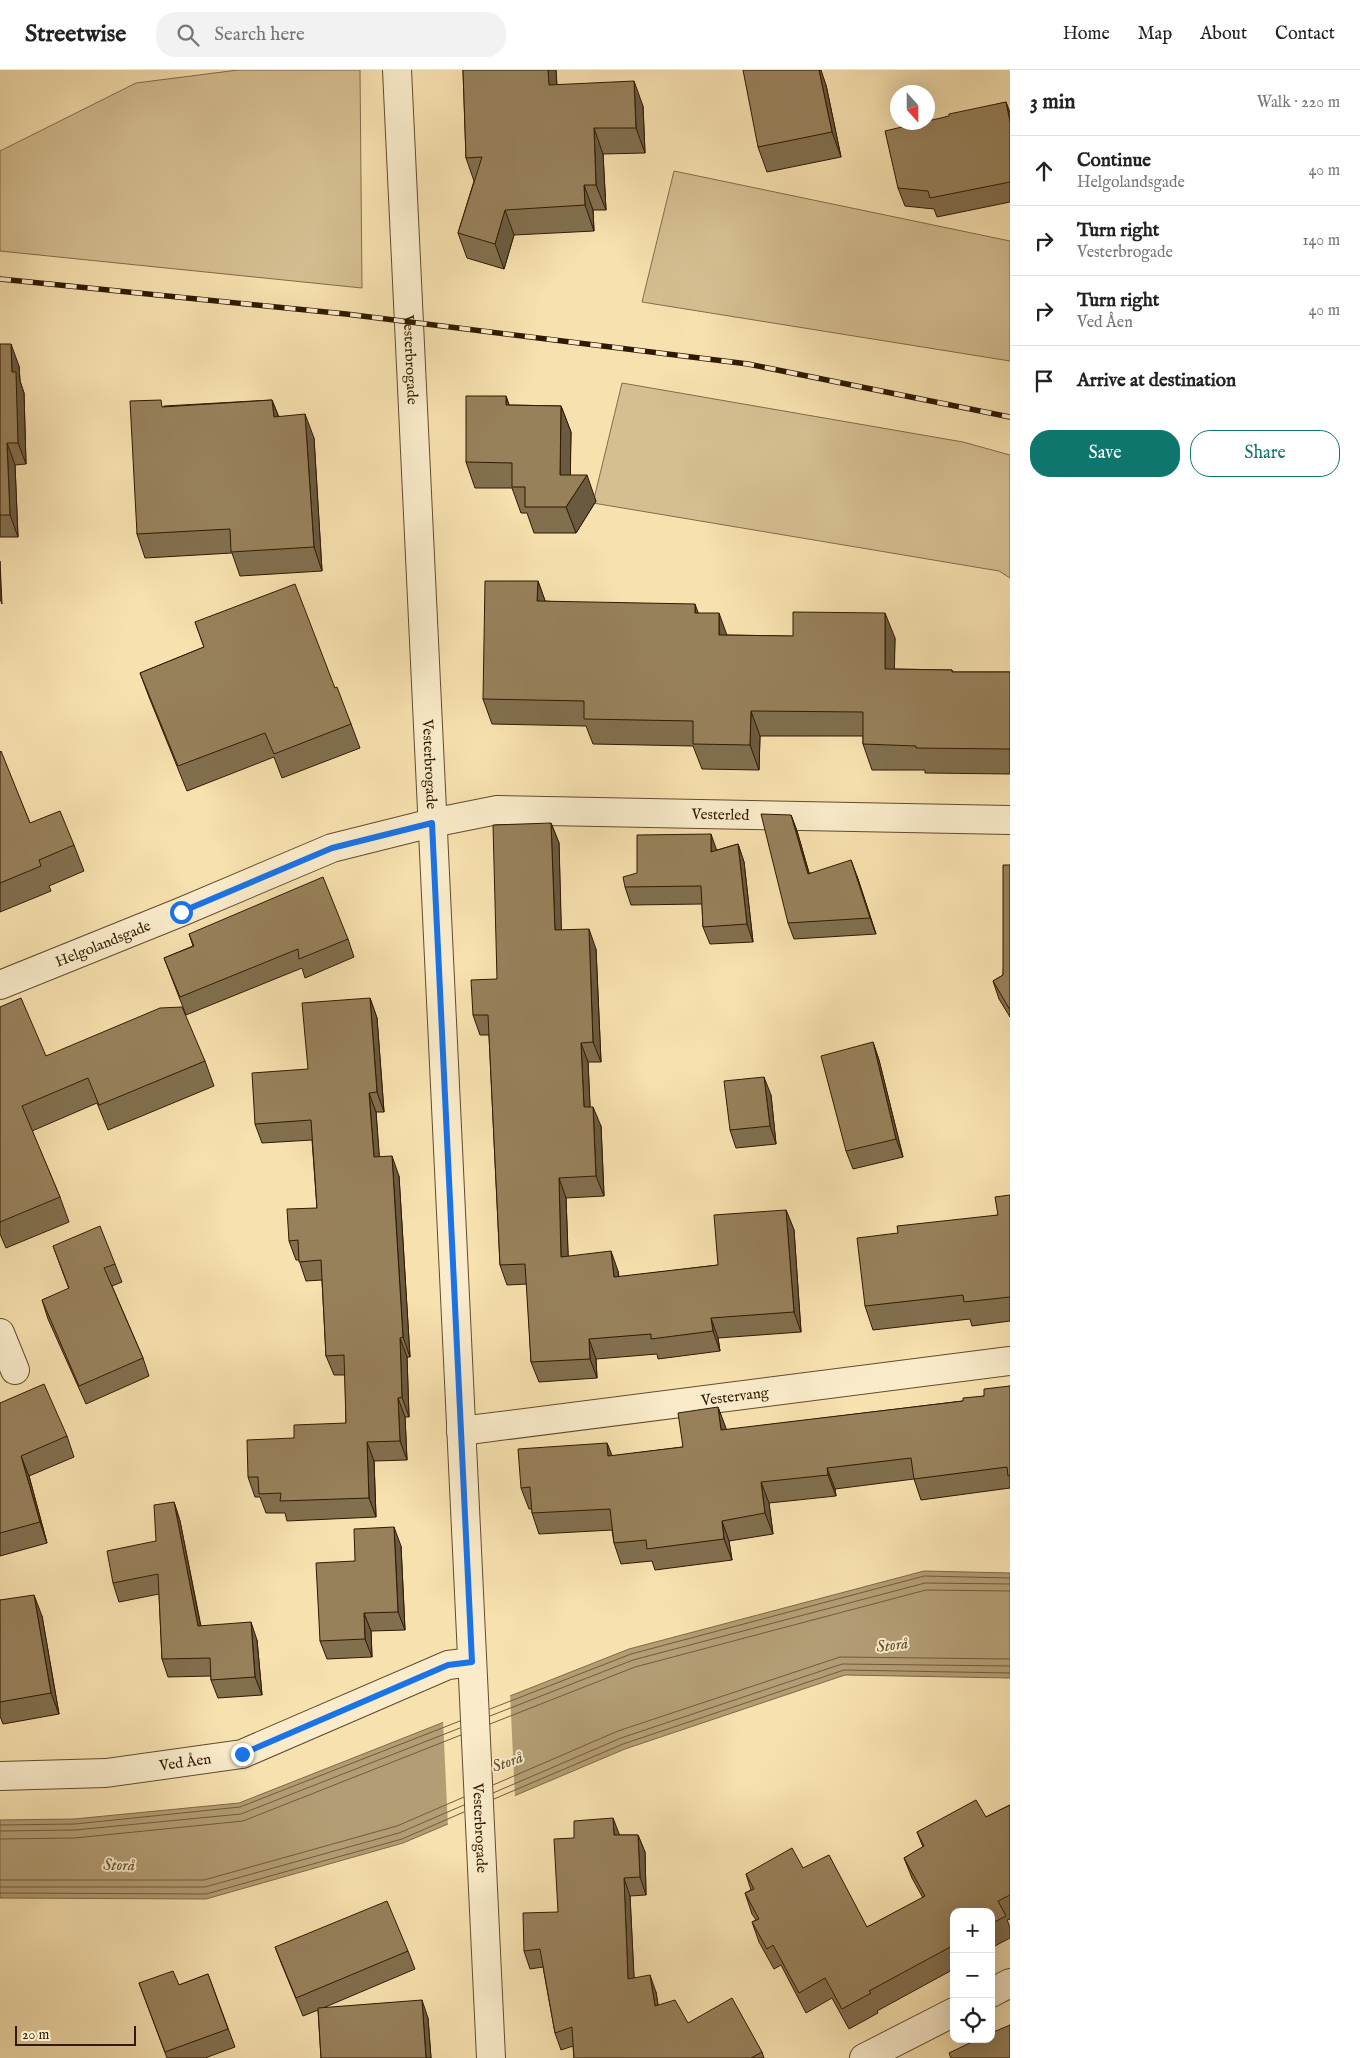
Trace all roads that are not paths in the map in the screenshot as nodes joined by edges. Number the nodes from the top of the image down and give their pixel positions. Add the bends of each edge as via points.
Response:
1 (397, 70) edge
2 (1010, 820) edge
3 (432, 823) junction
4 (0, 985) edge
5 (0, 1333) edge
6 (1010, 1361) edge
7 (15, 1370) dead end
8 (461, 1431) junction
9 (472, 1662) junction
10 (0, 1776) edge
11 (1010, 1983) edge
12 (995, 1991) edge
13 (950, 2014) edge
14 (491, 2058) edge
15 (864, 2058) edge

1 - 3 street, Vesterbrogade
2 - 3 street, Vesterled via 497,810
3 - 4 street, Helgolandsgade via 332,848
3 - 8 street, Vesterbrogade
5 - 7 street
6 - 8 street, Vestervang
8 - 9 street, Vesterbrogade
9 - 10 street, Ved Åen via 448,1665 242,1754 106,1773
9 - 14 street, Vesterbrogade
11 - 12 street
13 - 15 street

